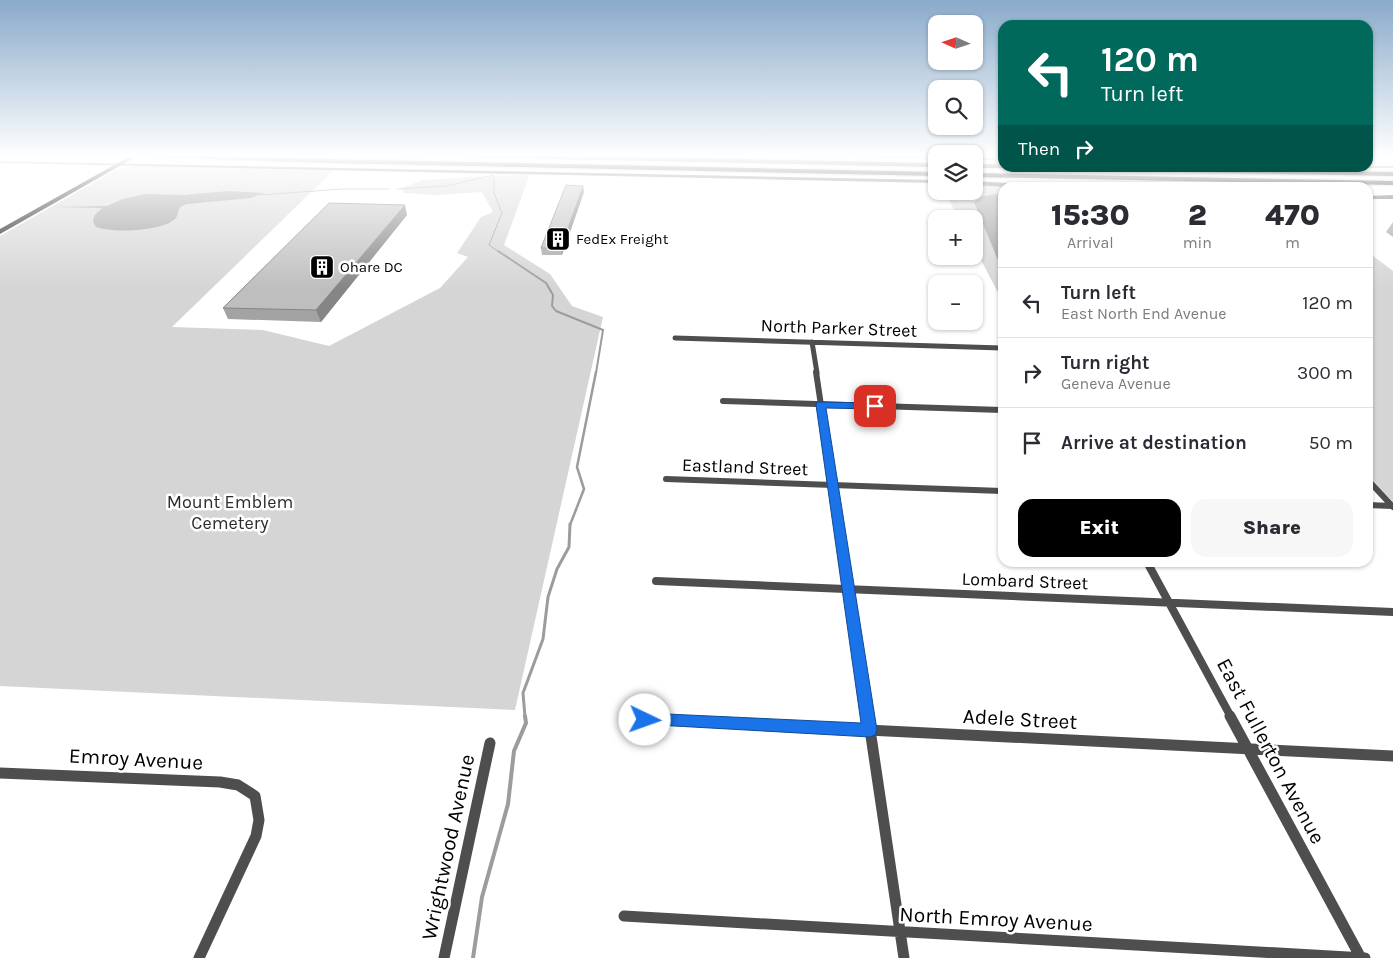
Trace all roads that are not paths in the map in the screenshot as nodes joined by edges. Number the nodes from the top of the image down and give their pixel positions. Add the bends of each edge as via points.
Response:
1 (57, 200) edge
2 (0, 232) edge
3 (675, 338) dead end
4 (812, 342) junction
5 (998, 348) edge
6 (723, 401) dead end
7 (821, 405) junction
8 (998, 410) edge
9 (666, 479) dead end
10 (833, 485) junction
11 (1373, 485) edge
12 (998, 491) edge
13 (1373, 505) edge
14 (1392, 506) edge
15 (1150, 567) edge
16 (656, 582) dead end
17 (848, 589) junction
18 (1169, 603) junction
19 (1393, 612) edge
20 (645, 720) dead end
21 (870, 730) junction
22 (490, 743) dead end
23 (1248, 749) junction
24 (1393, 756) edge
25 (0, 773) edge
26 (624, 916) dead end
27 (900, 932) junction
28 (199, 958) edge
29 (444, 958) edge
30 (904, 958) edge
31 (1361, 958) edge
32 (1365, 958) edge

1 - 2 main road
3 - 4 street, North Parker Street
4 - 5 street, North Parker Street
4 - 7 street
6 - 7 street
7 - 8 street
7 - 10 street
9 - 10 street, Eastland Street
10 - 12 street, Eastland Street
10 - 17 street
11 - 14 street
13 - 14 street
15 - 18 street, East Fullerton Avenue
16 - 17 street, Lombard Street
17 - 18 street, Lombard Street
17 - 21 street
18 - 19 street, Lombard Street
18 - 23 street, East Fullerton Avenue
20 - 21 street, Adele Street
21 - 23 street, Adele Street
21 - 27 street
22 - 29 street, Wrightwood Avenue
23 - 24 street, Adele Street
23 - 31 street, East Fullerton Avenue
25 - 28 street, Emroy Avenue via 220,782 238,786 256,796 256,836
26 - 27 street, North Emroy Avenue
27 - 30 street
27 - 31 street, North Emroy Avenue
31 - 32 street, North Emroy Avenue

